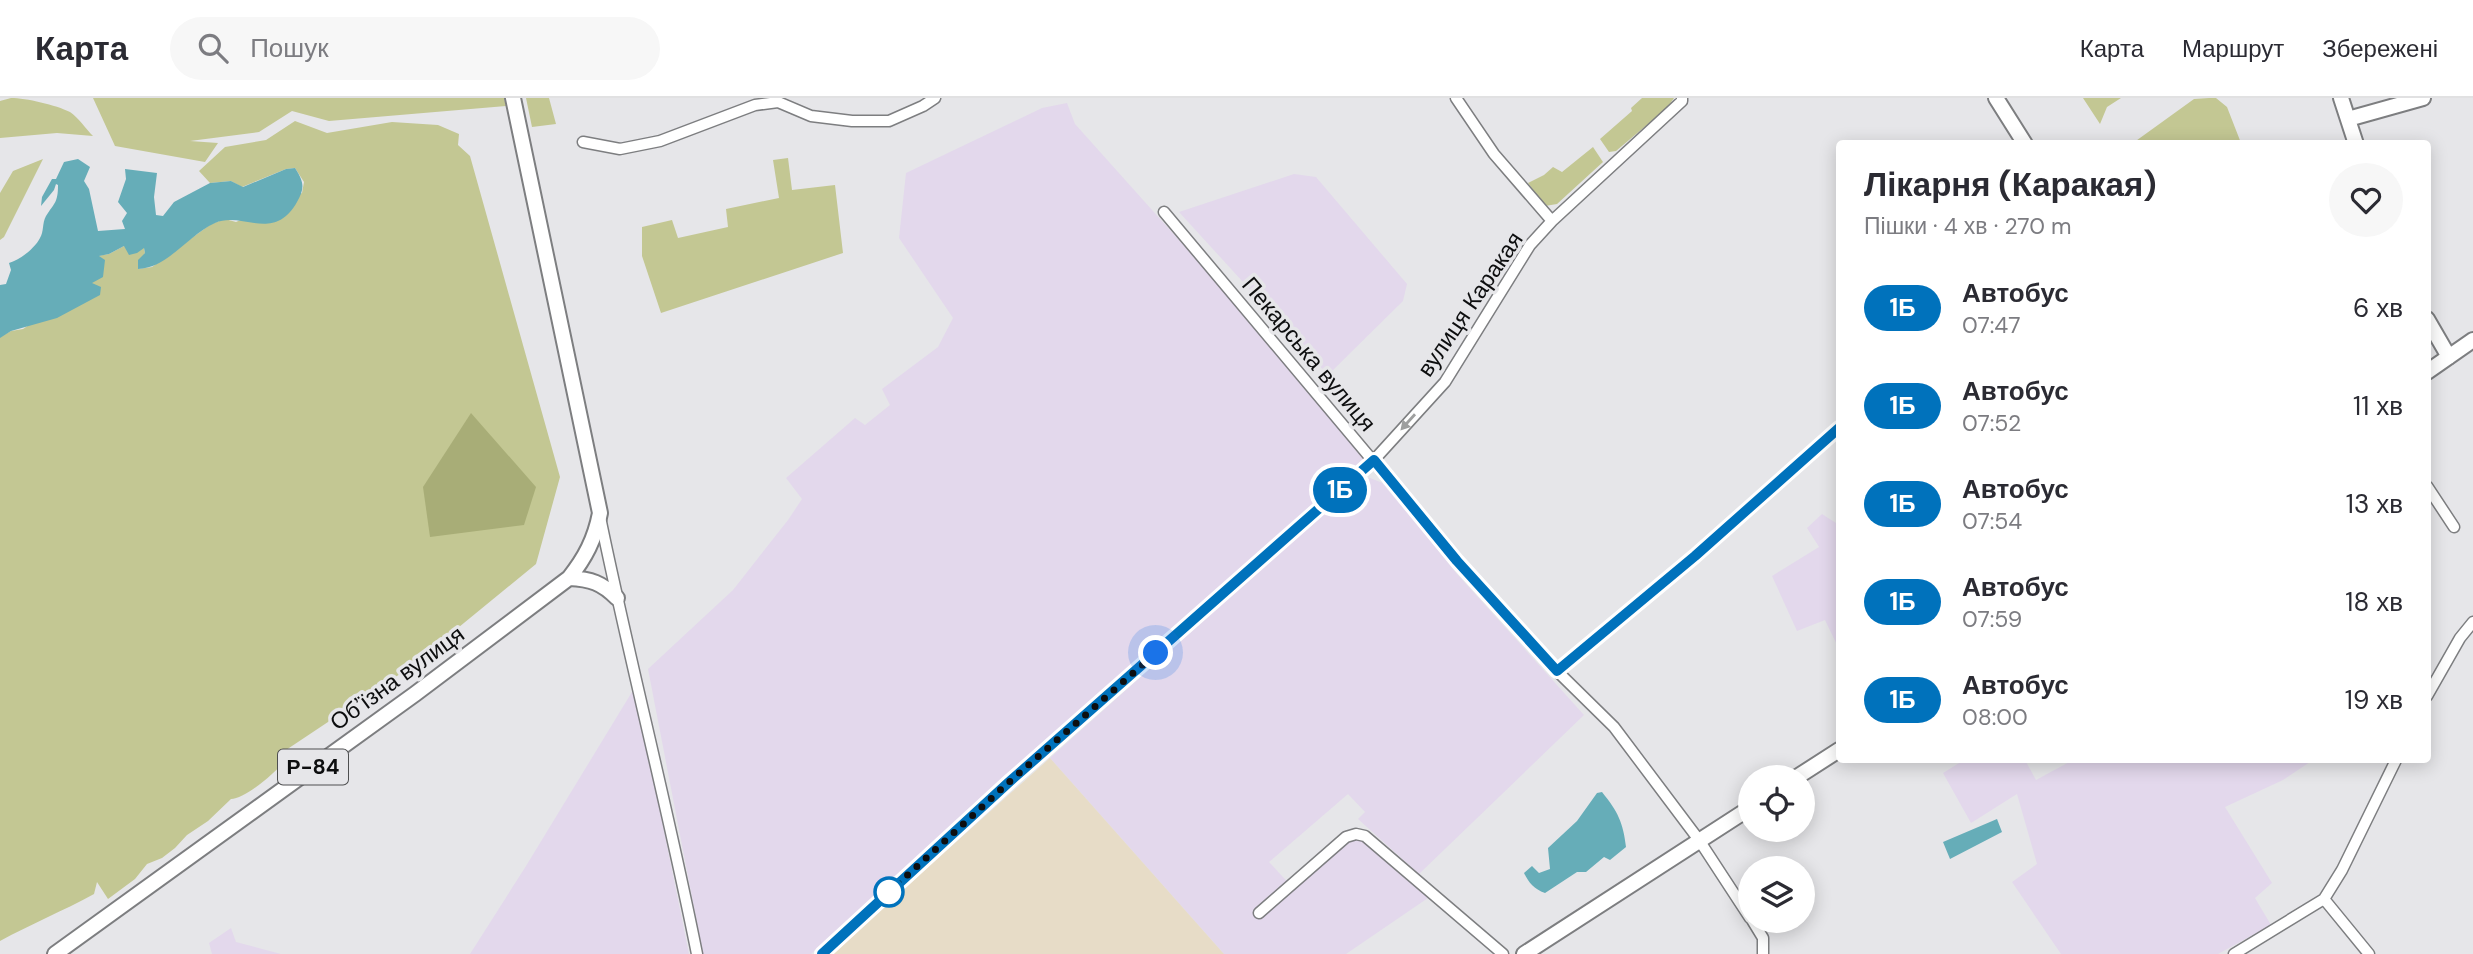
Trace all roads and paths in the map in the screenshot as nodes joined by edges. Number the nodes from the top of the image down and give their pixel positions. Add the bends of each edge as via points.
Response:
1 (513, 98) edge
2 (935, 98) edge
3 (1456, 98) edge
4 (1682, 98) edge
5 (1997, 98) edge
6 (2341, 98) edge
7 (2423, 98) edge
8 (2348, 118) junction
9 (2023, 140) edge
10 (2355, 140) edge
11 (583, 142) dead end
12 (1164, 212) dead end
13 (1552, 220) junction
14 (2431, 326) edge
15 (2473, 340) edge
16 (2449, 357) junction
17 (2431, 369) edge
18 (1836, 431) edge
19 (1374, 460) junction
20 (2431, 492) edge
21 (600, 513) junction
22 (2454, 527) dead end
23 (569, 578) junction
24 (617, 598) junction
25 (2473, 622) edge
26 (1557, 671) junction
27 (2431, 688) edge
28 (1836, 752) edge
29 (2395, 763) edge
30 (1815, 765) edge
31 (1738, 815) edge
32 (1699, 839) junction
33 (1738, 899) edge
34 (2324, 899) junction
35 (1259, 913) dead end
36 (1759, 933) edge
37 (55, 954) edge
38 (697, 954) edge
39 (822, 954) edge
40 (1503, 954) edge
41 (1524, 954) edge
42 (1763, 954) edge
43 (2234, 954) edge
44 (2369, 954) edge

1 - 21 main road, Обʼїзна вулиця / Р-84
2 - 11 street via 888,121 811,116 779,102 755,104 660,141 620,149
3 - 13 street via 1494,153
4 - 13 street, вулиця Каракая
5 - 9 main road
6 - 8 main road
7 - 8 main road
8 - 10 main road
12 - 19 street, Пекарська вулиця
13 -> 19 street, вулиця Каракая via 1530,245 1445,382
14 - 16 main road
15 - 16 main road
16 - 17 main road
18 - 26 street
19 - 26 street, Пекарська вулиця
19 - 39 street, вулиця Каракая via 1033,760
20 - 22 street
21 - 23 main road, Обʼїзна вулиця / Р-84 via 583,562
21 - 24 street, Обʼїзна вулиця
23 - 24 main road via 594,580
23 - 37 main road, Обʼїзна вулиця / Р-84
24 - 38 street, Обʼїзна вулиця
25 - 27 street
26 - 32 street, Пекарська вулиця via 1614,727
28 - 30 main road
29 - 34 street
31 - 32 main road
32 - 33 street, Пекарська вулиця
32 - 41 main road
34 - 43 street
34 - 44 street
35 - 40 street via 1346,836 1365,835
36 - 42 street, Пекарська вулиця

